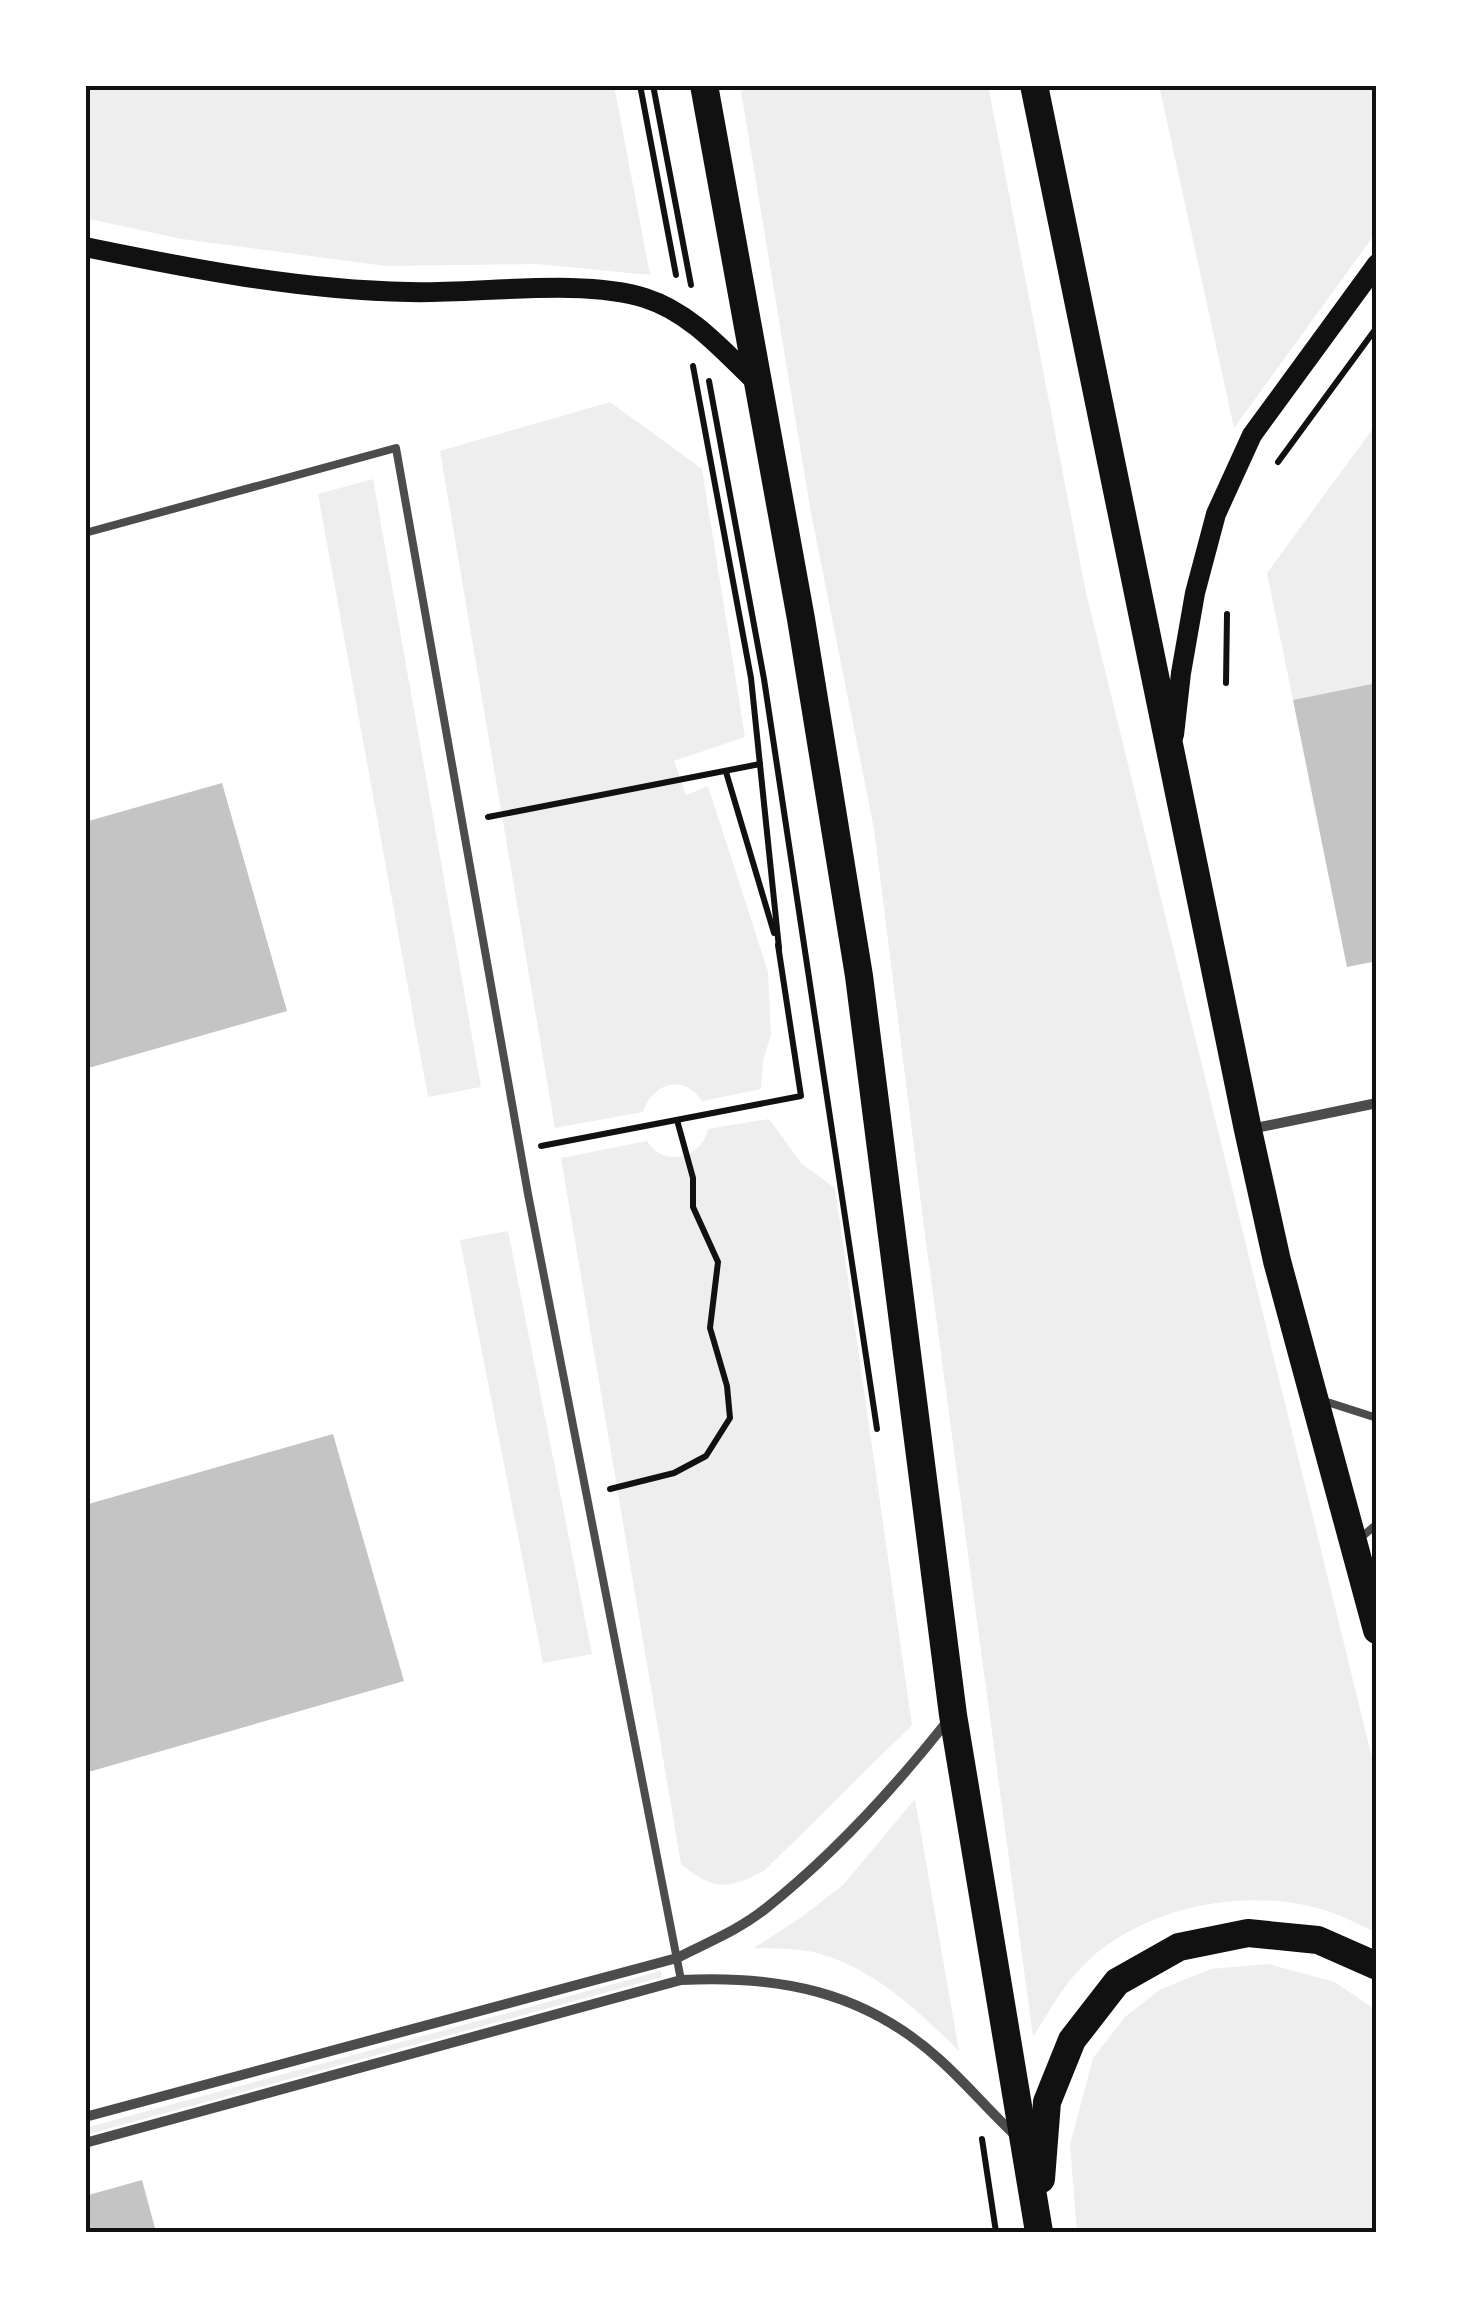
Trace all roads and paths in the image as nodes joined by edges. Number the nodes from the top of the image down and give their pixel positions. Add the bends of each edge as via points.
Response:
1 (640, 85) edge
2 (653, 85) edge
3 (704, 85) edge
4 (1034, 85) edge
5 (85, 247) edge
6 (1377, 264) edge
7 (691, 322) junction
8 (1377, 327) edge
9 (759, 385) junction
10 (1273, 469) dead end
11 (85, 532) edge
12 (1228, 606) dead end
13 (1226, 683) dead end
14 (1172, 752) junction
15 (760, 764) junction
16 (726, 772) junction
17 (491, 835) dead end
18 (779, 948) junction
19 (1377, 1102) edge
20 (676, 1120) junction
21 (1248, 1130) junction
22 (558, 1142) dead end
23 (546, 1145) dead end
24 (550, 1164) dead end
25 (1315, 1398) junction
26 (1377, 1418) edge
27 (879, 1441) dead end
28 (606, 1490) dead end
29 (1377, 1524) edge
30 (1355, 1543) junction
31 (1377, 1630) edge
32 (953, 1715) junction
33 (676, 1958) junction
34 (1377, 1966) edge
35 (681, 1980) junction
36 (976, 2098) junction
37 (85, 2117) edge
38 (85, 2143) edge
39 (1024, 2143) junction
40 (996, 2232) edge
41 (1039, 2232) edge

1 - 7 path
2 - 7 path
3 - 9 highway
4 - 14 highway
5 - 7 main road via 231,277 407,292 583,289 644,297
6 - 14 main road via 1252,435 1216,514 1180,672
7 - 9 main road
7 - 15 path
7 - 27 path via 764,679
8 - 10 path
9 - 32 highway via 860,976
11 - 33 lane via 396,448 528,1194
12 - 13 path
14 - 21 highway
15 - 16 path
15 - 18 path
16 - 17 path via 488,816
16 - 18 path
18 - 20 path via 800,1096
19 - 21 street
20 - 22 path
20 - 28 path via 693,1178 693,1208 718,1262 710,1328 730,1418 706,1456 674,1473
21 - 25 highway
23 - 24 path
25 - 26 lane
25 - 30 highway
29 - 30 lane
30 - 31 highway
32 - 33 street via 909,1770 789,1888 749,1920
32 - 39 highway
33 - 35 lane
33 - 37 street
34 - 41 highway via 1318,1940 1248,1933 1179,1947 1117,1982 1072,2040 1047,2102
35 - 36 street via 739,1977 847,2000 940,2059
35 - 38 street
36 - 39 street
36 - 40 path
39 - 41 highway

